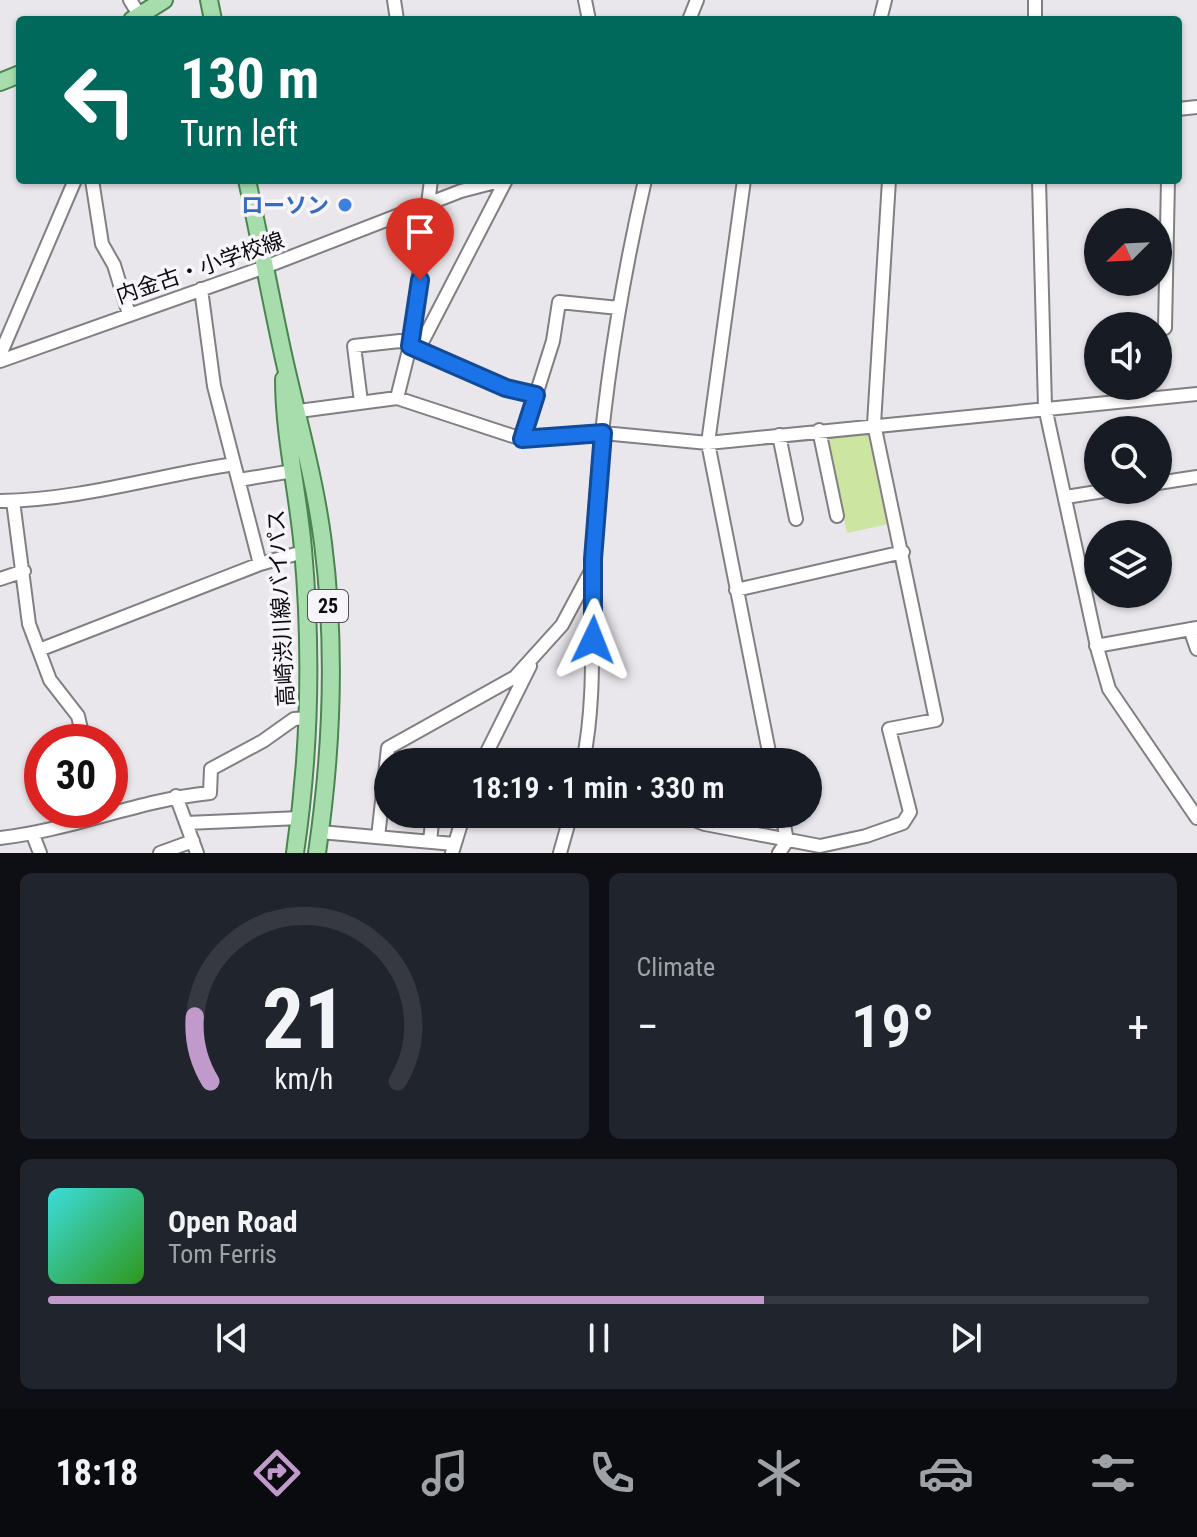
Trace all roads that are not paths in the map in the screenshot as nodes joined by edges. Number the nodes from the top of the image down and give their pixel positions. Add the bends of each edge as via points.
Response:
1 (164, 0) edge
2 (143, 16) edge
3 (73, 184) edge
4 (93, 184) edge
5 (248, 184) edge
6 (431, 184) edge
7 (491, 184) edge
8 (502, 184) edge
9 (644, 184) edge
10 (743, 184) edge
11 (889, 184) edge
12 (1039, 184) edge
13 (1168, 184) edge
14 (431, 203) junction
15 (265, 267) junction
16 (201, 289) junction
17 (619, 308) junction
18 (1165, 312) edge
19 (129, 314) junction
20 (415, 347) junction
21 (0, 355) edge
22 (0, 361) edge
23 (284, 362) junction
24 (1197, 394) edge
25 (536, 395) junction
26 (397, 398) junction
27 (361, 402) junction
28 (1045, 407) junction
29 (299, 411) junction
30 (874, 424) junction
31 (819, 430) junction
32 (603, 433) junction
33 (779, 435) junction
34 (522, 439) junction
35 (708, 443) junction
36 (234, 464) junction
37 (293, 471) junction
38 (1197, 477) edge
39 (239, 480) junction
40 (1172, 481) edge
41 (1084, 494) edge
42 (1066, 497) junction
43 (6, 501) edge
44 (837, 516) dead end
45 (796, 519) dead end
46 (303, 552) junction
47 (903, 552) junction
48 (260, 564) junction
49 (593, 567) junction
50 (24, 571) junction
51 (0, 579) edge
52 (736, 590) junction
53 (1194, 628) edge
54 (1096, 646) junction
55 (1197, 649) edge
56 (39, 650) junction
57 (531, 663) junction
58 (309, 718) junction
59 (80, 724) edge
60 (489, 748) edge
61 (584, 748) edge
62 (768, 748) edge
63 (176, 796) junction
64 (128, 806) edge
65 (300, 818) junction
66 (1197, 818) edge
67 (186, 823) junction
68 (52, 828) edge
69 (431, 828) edge
70 (459, 828) edge
71 (567, 828) edge
72 (724, 828) edge
73 (785, 828) edge
74 (320, 832) junction
75 (33, 835) junction
76 (378, 837) junction
77 (0, 838) edge
78 (430, 841) junction
79 (787, 841) junction
80 (195, 847) edge
81 (453, 848) edge
82 (40, 853) edge
83 (160, 853) edge
84 (295, 853) edge
85 (317, 853) edge
86 (560, 853) edge
87 (779, 853) edge

1 - 2 main road
3 - 21 street
4 - 19 street via 102,244
5 - 15 main road, 高崎渋川線バイパス / 25
6 - 14 street
7 - 14 street, 内金古・小学校線
8 - 20 street
9 - 17 street
10 - 35 street
11 - 30 street
12 - 28 street
13 - 18 street
14 - 15 street, 内金古・小学校線
14 - 20 street
15 - 16 street, 内金古・小学校線
15 - 23 main road, 高崎渋川線バイパス / 25
16 - 19 street, 内金古・小学校線
16 - 36 street via 212,378
17 - 25 street via 559,302
17 - 32 street
19 - 22 street, 内金古・小学校線
20 - 25 street via 506,388
20 - 26 street
20 - 27 street via 400,341 354,346
23 - 29 main road, 高崎渋川線バイパス / 25
23 - 37 main road, 高崎渋川線バイパス / 25 via 284,412
24 - 28 street
25 - 34 street
26 - 27 street
26 - 34 street
27 - 29 street
28 - 30 street
28 - 42 street
29 - 74 main road, 高崎渋川線バイパス / 25 via 319,520 330,640 330,719
30 - 31 street
30 - 47 street
31 - 33 street
31 - 44 street
32 - 34 street
32 - 35 street
32 - 49 street
33 - 35 street
33 - 45 street
35 - 52 street
36 - 39 street
36 - 43 street via 100,492
37 - 39 street
37 - 46 main road, 高崎渋川線バイパス / 25
38 - 40 street
39 - 48 street
41 - 42 street
42 - 54 street
43 - 50 street
46 - 48 street
46 - 58 main road, 高崎渋川線バイパス / 25
47 - 52 street
47 - 79 street via 936,720 889,729 909,799 908,819 820,846
48 - 56 street
49 - 57 street via 562,625
49 - 61 street
50 - 51 street
50 - 56 street via 29,624
52 - 62 street
53 - 54 street
53 - 55 street
54 - 66 street via 1109,689
56 - 59 street via 50,680
57 - 60 street
57 - 76 street via 388,748
58 - 63 street via 294,719 211,769 210,793
58 - 65 main road, 高崎渋川線バイパス / 25
63 - 64 street
63 - 67 street
65 - 67 street
65 - 84 main road, 高崎渋川線バイパス / 25
67 - 80 street
68 - 75 street
69 - 78 street
70 - 81 street
71 - 86 street
72 - 79 street
73 - 79 street
74 - 76 street
74 - 85 main road, 高崎渋川線バイパス / 25
75 - 77 street
75 - 82 street
76 - 78 street
78 - 81 street
79 - 87 street
80 - 83 street

